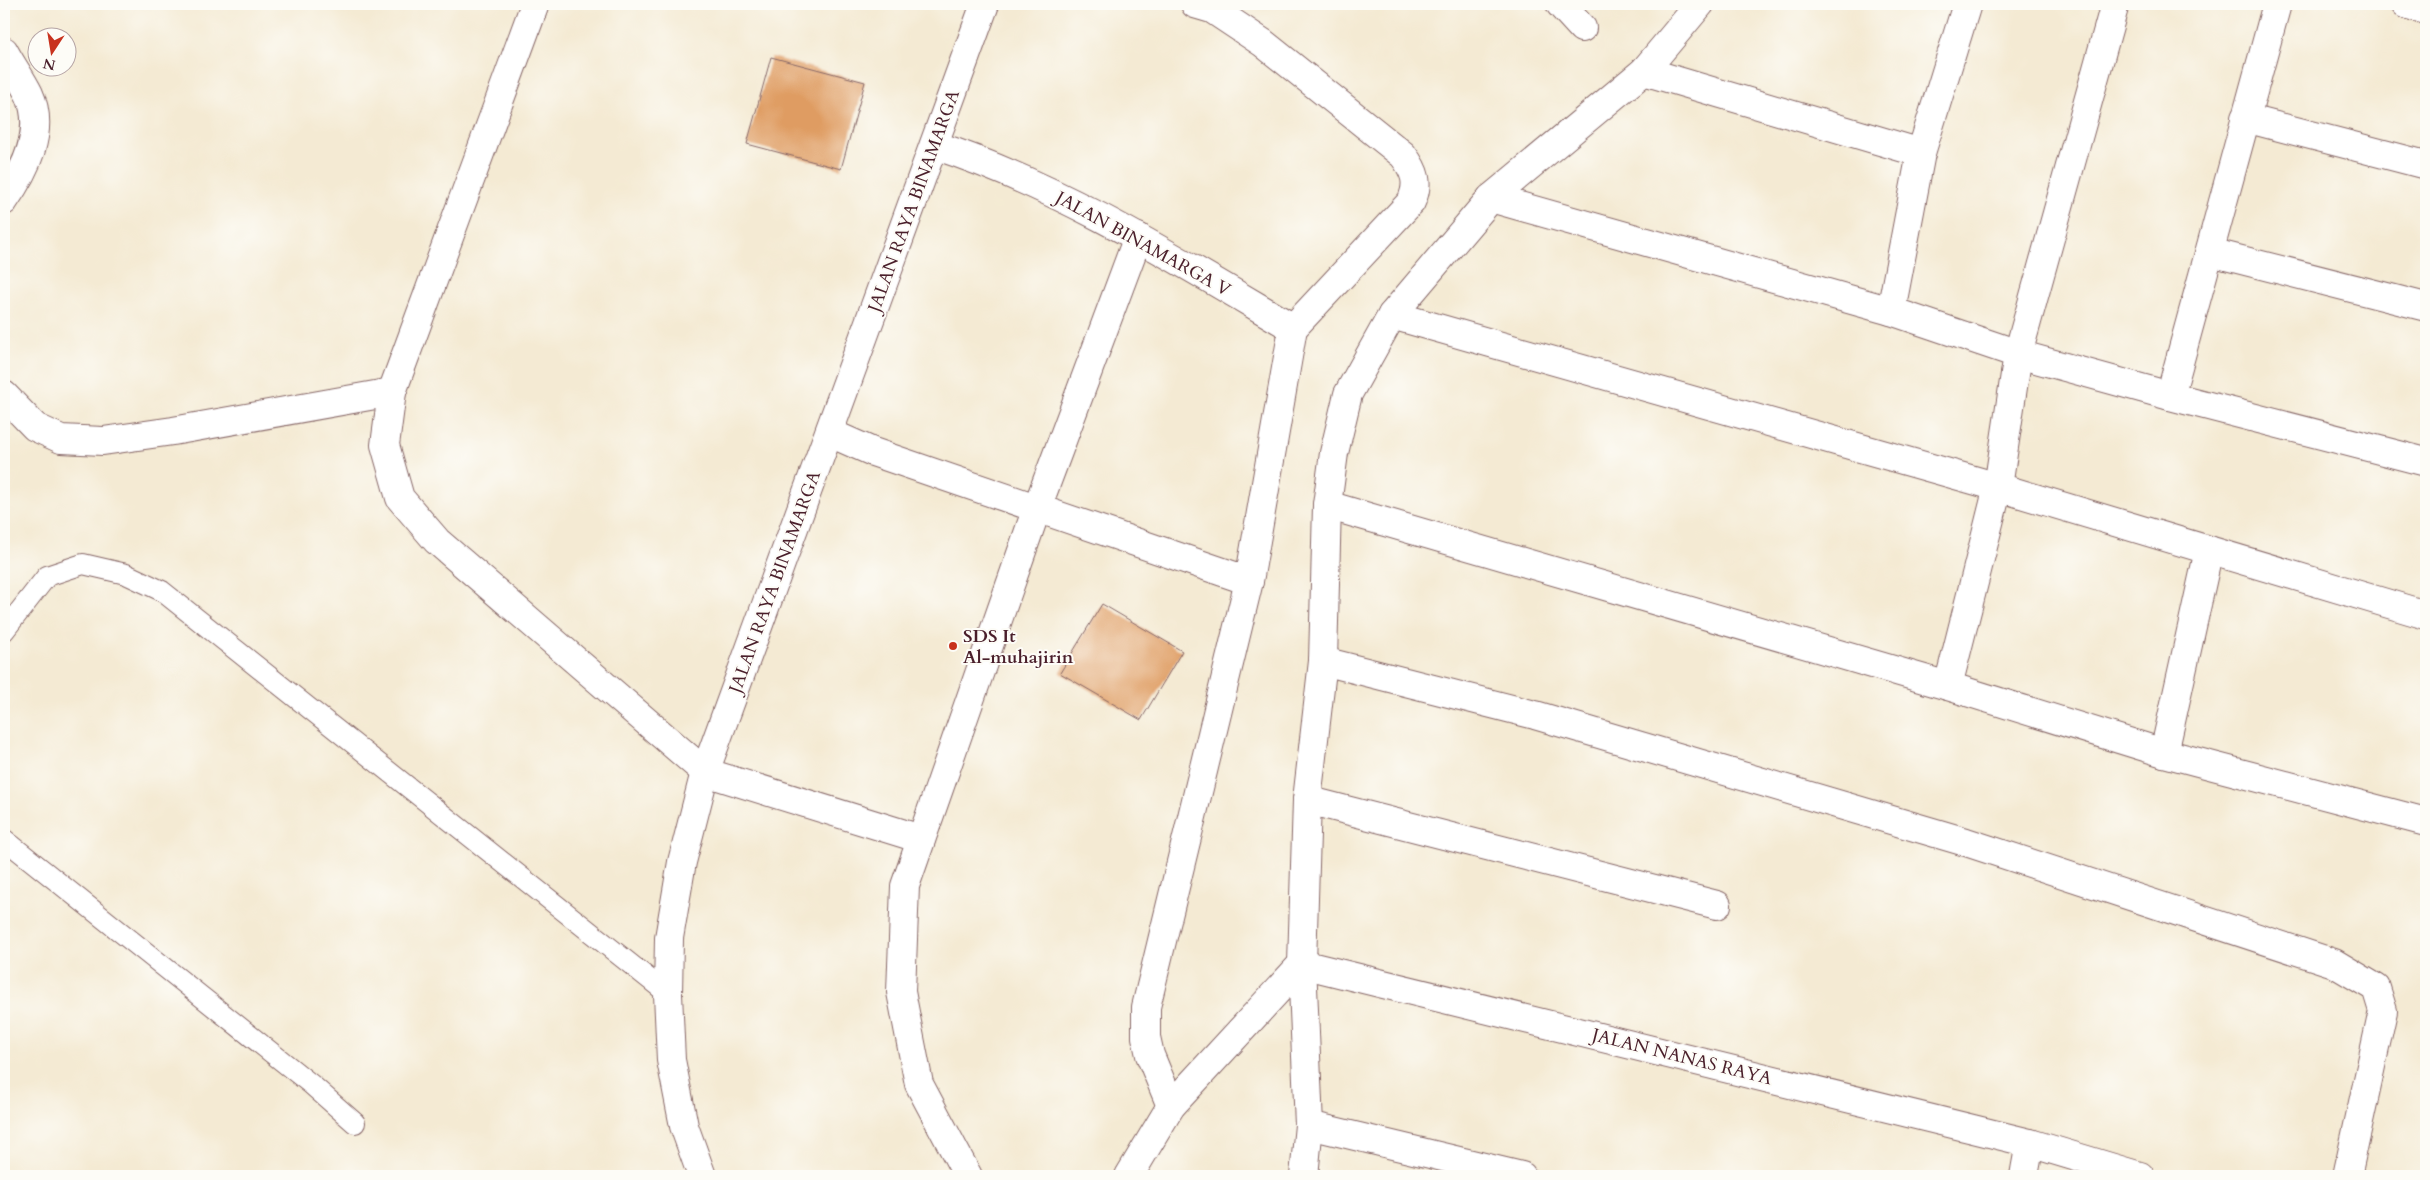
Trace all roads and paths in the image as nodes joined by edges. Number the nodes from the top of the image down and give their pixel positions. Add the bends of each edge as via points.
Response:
1 (535, 4) edge
2 (985, 4) edge
3 (1195, 4) edge
4 (1560, 4) edge
5 (1700, 4) edge
6 (1967, 4) edge
7 (2115, 4) edge
8 (2278, 4) edge
9 (2405, 4) edge
10 (2426, 10) edge
11 (1582, 28) dead end
12 (4, 51) edge
13 (1644, 71) junction
14 (2245, 118) junction
15 (934, 145) junction
16 (1921, 153) junction
17 (2426, 165) edge
18 (1491, 198) junction
19 (4, 201) edge
20 (1138, 237) junction
21 (2210, 252) junction
22 (2426, 307) edge
23 (1891, 311) junction
24 (1392, 315) junction
25 (1293, 328) junction
26 (2018, 354) junction
27 (392, 392) junction
28 (4, 395) edge
29 (2170, 396) junction
30 (830, 433) junction
31 (2426, 462) edge
32 (1998, 487) junction
33 (1327, 505) junction
34 (1037, 508) junction
35 (2209, 550) junction
36 (1249, 581) junction
37 (2426, 615) edge
38 (4, 631) edge
39 (1323, 661) junction
40 (1948, 686) junction
41 (2164, 753) junction
42 (705, 772) junction
43 (1307, 800) junction
44 (2426, 822) edge
45 (4, 839) edge
46 (921, 839) junction
47 (1717, 904) dead end
48 (1302, 964) junction
49 (668, 994) junction
50 (1172, 1106) junction
51 (355, 1123) dead end
52 (1309, 1125) junction
53 (2030, 1143) junction
54 (702, 1176) edge
55 (968, 1176) edge
56 (1129, 1176) edge
57 (1304, 1176) edge
58 (1522, 1176) edge
59 (2024, 1176) edge
60 (2140, 1176) edge
61 (2347, 1176) edge

1 - 27 street
2 - 15 street, JALAN RAYA BINAMARGA
3 - 25 street via 1212,9 1263,43 1403,155 1417,181 1411,202
4 - 11 street
5 - 13 street
6 - 16 street
7 - 26 street
8 - 14 street
9 - 10 street
12 - 19 street via 30,96 36,122 32,149 20,178
13 - 16 street
13 - 18 street
14 - 17 street
14 - 21 street
15 - 20 street, JALAN BINAMARGA V via 968,156 1092,212
15 - 30 street, JALAN RAYA BINAMARGA
16 - 23 street
18 - 23 street
18 - 24 street
20 - 25 street, JALAN BINAMARGA V
20 - 34 street
21 - 22 street
21 - 29 street
23 - 26 street
24 - 32 street
24 - 33 street via 1348,394 1334,453
25 - 36 street
26 - 29 street
26 - 32 street
27 - 28 street via 103,441 61,439 34,427
27 - 42 street via 385,446 400,498 437,540
29 - 31 street
30 - 34 street via 873,452
30 - 42 street, JALAN RAYA BINAMARGA
32 - 35 street
32 - 40 street
33 - 39 street
33 - 40 street
34 - 36 street
34 - 46 street
35 - 37 street
35 - 41 street
36 - 50 street via 1146,1007 1150,1055
38 - 49 lane via 48,576 83,564 126,574 162,591
39 - 43 street
39 - 61 street via 1535,715 1956,839 2334,963 2376,988 2383,1011
40 - 41 street
41 - 44 street
42 - 46 street
42 - 49 street, JALAN RAYA BINAMARGA via 682,862 669,938
43 - 47 street
43 - 48 street
45 - 51 lane
46 - 55 street via 905,886 902,992 919,1084
48 - 50 street
48 - 52 street
48 - 53 street, JALAN NANAS RAYA
49 - 54 street, JALAN RAYA BINAMARGA via 671,1060 684,1126
50 - 56 street
52 - 57 street
52 - 58 street
53 - 59 street
53 - 60 street, JALAN NANAS RAYA

